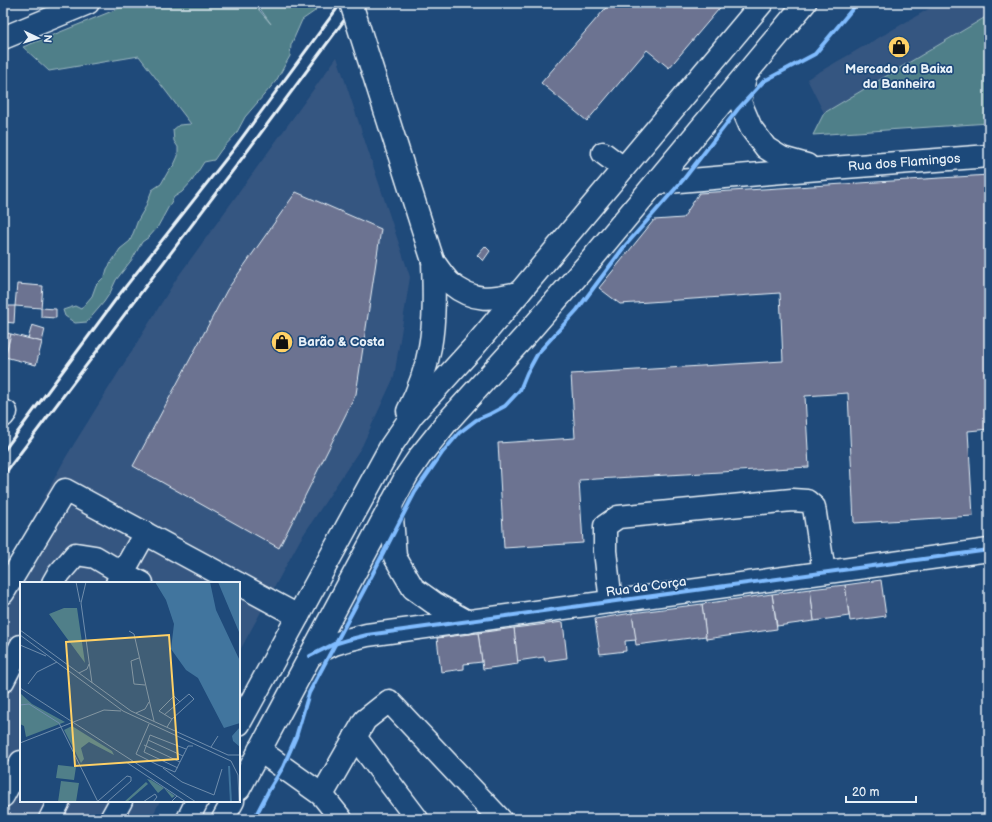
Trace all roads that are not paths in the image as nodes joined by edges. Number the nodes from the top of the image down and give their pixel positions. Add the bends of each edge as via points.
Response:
1 (88, 3) edge
2 (351, 3) edge
3 (762, 3) edge
4 (805, 3) edge
5 (3, 38) edge
6 (745, 76) junction
7 (603, 153) dead end
8 (989, 156) edge
9 (623, 168) junction
10 (820, 169) junction
11 (656, 183) junction
12 (433, 261) junction
13 (519, 293) junction
14 (391, 446) junction
15 (392, 504) junction
16 (145, 533) junction
17 (989, 550) edge
18 (824, 572) junction
19 (120, 578) edge
20 (54, 582) edge
21 (138, 582) edge
22 (234, 582) edge
23 (240, 585) edge
24 (3, 593) edge
25 (611, 602) junction
26 (298, 616) junction
27 (468, 622) junction
28 (20, 648) edge
29 (310, 656) junction
30 (3, 681) edge
31 (240, 722) edge
32 (355, 737) junction
33 (259, 750) junction
34 (20, 764) edge
35 (240, 787) edge
36 (322, 795) junction
37 (3, 796) edge
38 (58, 802) edge
39 (120, 802) edge
40 (196, 802) edge
41 (232, 802) edge
42 (50, 819) edge
43 (111, 819) edge
44 (188, 819) edge
45 (223, 819) edge
46 (341, 819) edge
47 (417, 819) edge
48 (500, 819) edge

1 - 5 main road
2 - 12 main road, bridge
3 - 9 main road
4 - 6 main road
6 - 10 main road, Rua dos Flamingos via 740,102 751,128 766,148 782,158
6 - 11 main road
7 - 9 main road
8 - 10 main road, Rua dos Flamingos
9 - 13 main road
10 - 11 main road, Rua dos Flamingos
11 - 15 main road via 537,323 448,421 407,475
12 - 13 main road via 450,283 466,294 480,298 495,298
12 - 14 main road via 434,312 430,348 414,399
13 - 14 main road via 413,414
14 - 26 main road
15 - 27 main road via 395,557 413,588
15 - 29 main road
16 - 19 main road
16 - 22 main road
16 - 24 main road via 64,490
17 - 18 main road, Rua da Corça
18 - 25 main road, Rua da Corça
18 - 25 main road, Rua da Corça via 814,507 807,501 792,500 618,517 605,526
19 - 20 main road via 95,557 76,554
19 - 21 main road
23 - 26 main road
25 - 27 main road, Rua da Corça
26 - 31 main road
27 - 29 main road, Rua da Corça via 367,635 334,644
28 - 30 main road
29 - 33 main road
32 - 36 main road
32 - 47 main road
32 - 48 main road via 365,720 389,701
33 - 35 main road
33 - 36 main road
34 - 37 main road
36 - 46 main road
38 - 42 main road
39 - 43 main road
40 - 44 main road
41 - 45 main road

